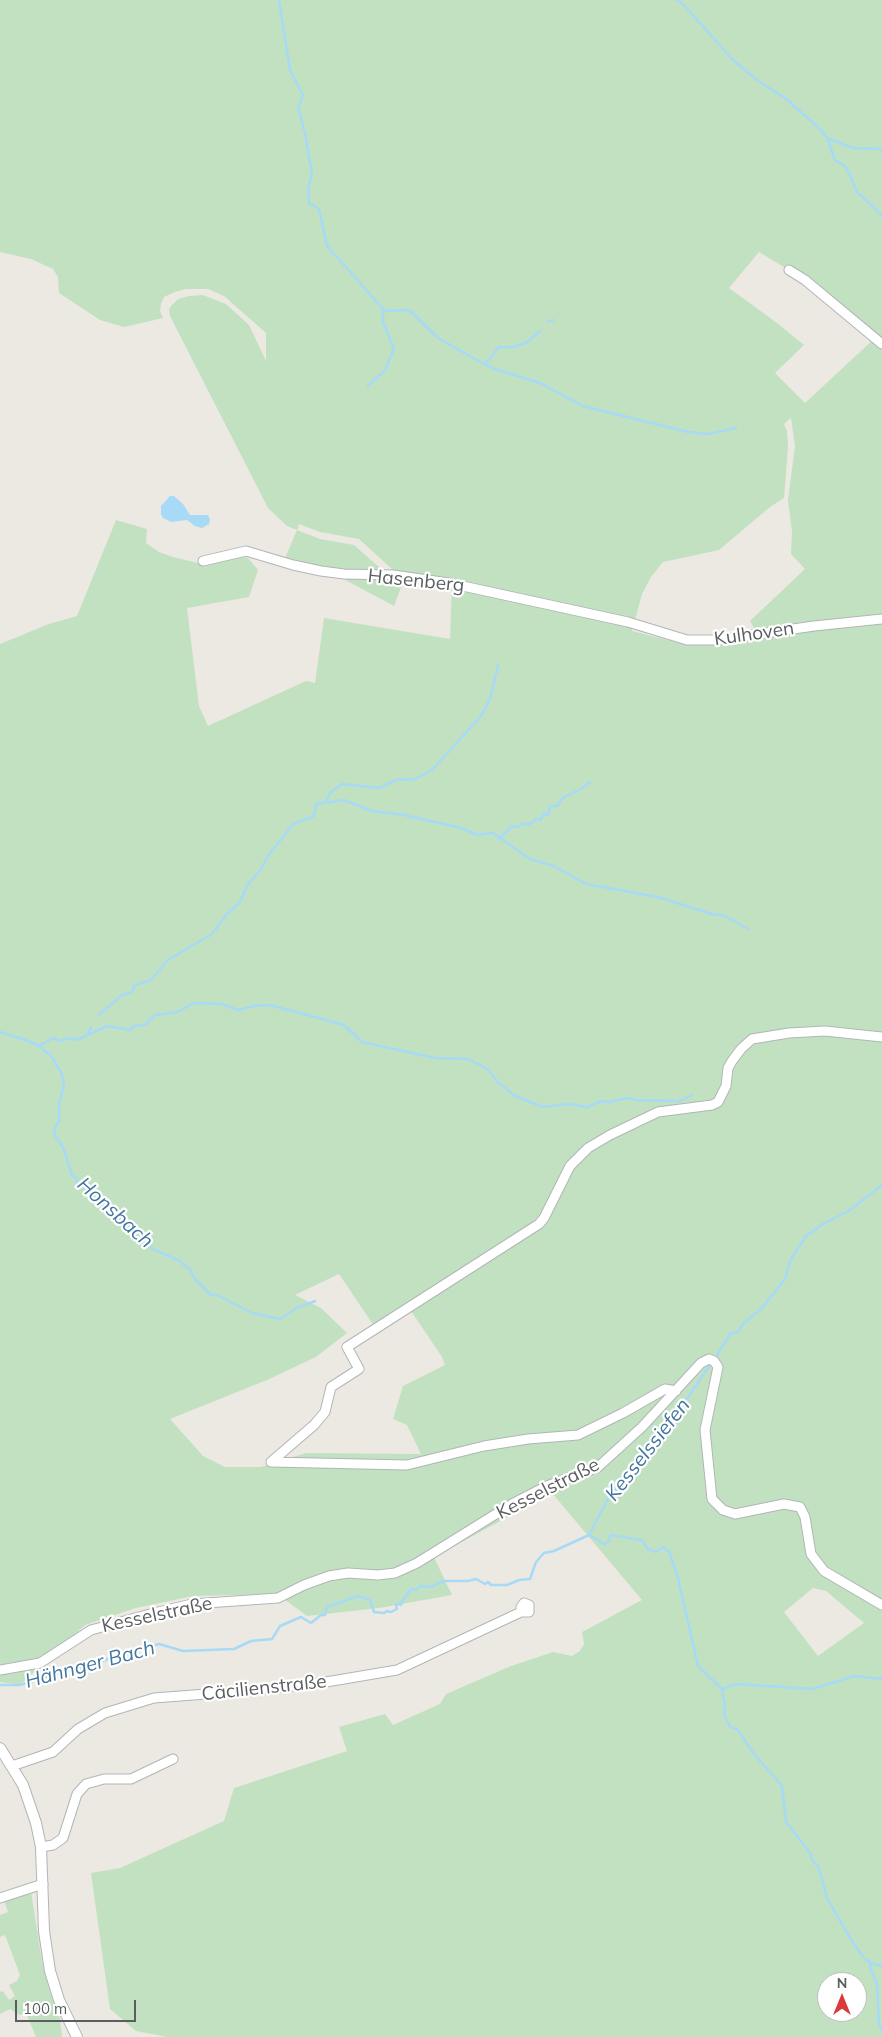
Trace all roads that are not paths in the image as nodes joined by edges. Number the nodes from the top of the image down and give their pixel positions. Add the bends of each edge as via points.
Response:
1 (789, 270) dead end
2 (882, 344) edge
3 (204, 561) dead end
4 (882, 619) edge
5 (628, 622) joint
6 (882, 1036) edge
7 (676, 1391) junction
8 (882, 1605) edge
9 (521, 1612) dead end
10 (0, 1670) edge
11 (0, 1748) edge
12 (173, 1759) dead end
13 (12, 1766) junction
14 (41, 1847) junction
15 (43, 1884) junction
16 (0, 1898) edge
17 (77, 2037) edge

1 - 2 street
3 - 5 street, Hasenberg via 246,551 321,571 393,575 472,586
4 - 5 street, Kulhoven via 701,641 687,640
6 - 7 street via 825,1031 752,1039 728,1068 726,1086 718,1102 658,1112 588,1148 570,1166 539,1224 347,1347 359,1369 331,1387 325,1412 271,1462 407,1465 492,1445 578,1434 665,1389
7 - 8 street, Kesselstraße via 701,1363 709,1359 714,1361 718,1367 705,1430 708,1479 715,1503 735,1514 784,1504 800,1507 805,1517 811,1554 824,1571
7 - 10 street, Kesselstraße via 598,1468 548,1486 512,1504 395,1573 329,1576 278,1598 192,1604 150,1614 91,1630 40,1663
9 - 13 street, Cäcilienstraße via 397,1670 259,1690 154,1698 105,1713 78,1730 53,1752
11 - 13 street
12 - 14 street via 131,1779 104,1779 86,1784 76,1794 63,1838 53,1845
13 - 14 street via 32,1809
14 - 15 street
15 - 16 street
15 - 17 street via 44,1931 50,1971 59,2000

